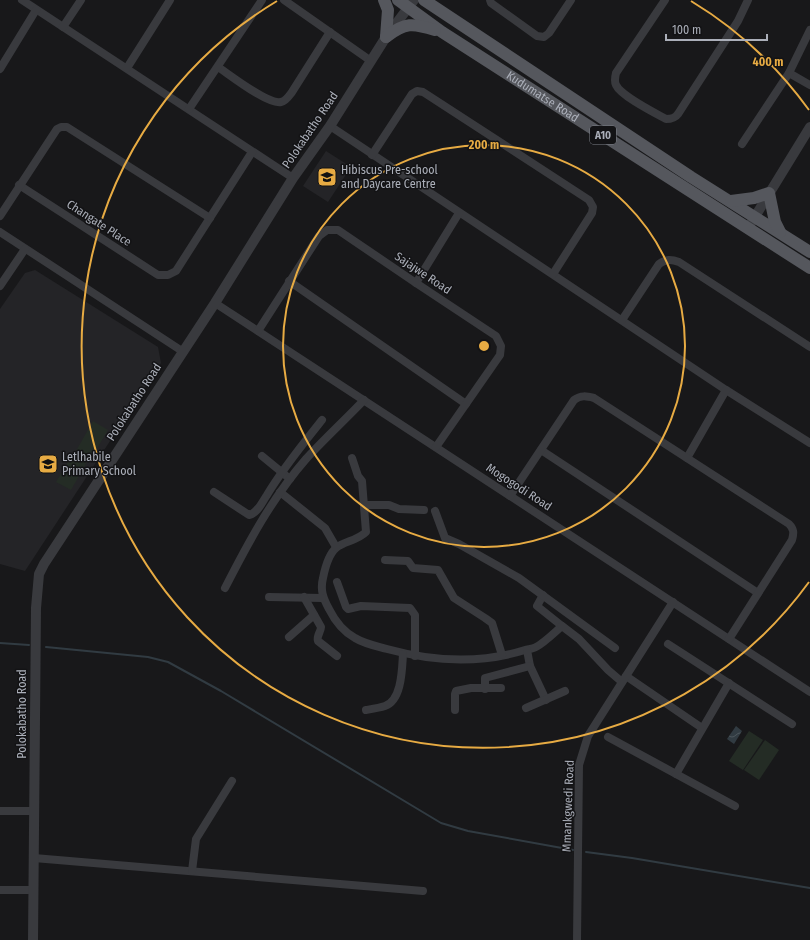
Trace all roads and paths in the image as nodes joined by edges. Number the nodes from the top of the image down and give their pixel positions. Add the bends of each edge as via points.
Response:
1 (22, 0) edge
2 (81, 0) edge
3 (170, 0) edge
4 (262, 0) edge
5 (284, 0) edge
6 (384, 0) edge
7 (398, 0) edge
8 (424, 0) edge
9 (490, 0) edge
10 (571, 0) edge
11 (664, 0) edge
12 (748, 0) edge
13 (411, 4) edge
14 (36, 10) junction
15 (63, 27) junction
16 (810, 30) edge
17 (330, 32) junction
18 (442, 32) junction
19 (386, 37) junction
20 (371, 61) junction
21 (218, 67) junction
22 (126, 68) junction
23 (0, 69) edge
24 (789, 73) junction
25 (810, 85) edge
26 (188, 109) junction
27 (330, 126) junction
28 (810, 127) edge
29 (742, 144) dead end
30 (252, 152) junction
31 (372, 154) junction
32 (293, 178) junction
33 (19, 185) junction
34 (769, 193) junction
35 (730, 201) junction
36 (459, 213) junction
37 (0, 216) edge
38 (756, 217) junction
39 (210, 218) junction
40 (748, 228) junction
41 (0, 232) edge
42 (780, 232) junction
43 (25, 249) junction
44 (810, 252) edge
45 (810, 268) edge
46 (553, 274) junction
47 (289, 281) junction
48 (416, 283) junction
49 (0, 286) edge
50 (215, 303) junction
51 (622, 320) junction
52 (258, 331) junction
53 (810, 347) edge
54 (182, 351) junction
55 (726, 390) junction
56 (364, 400) junction
57 (466, 404) junction
58 (322, 420) dead end
59 (810, 443) edge
60 (436, 447) junction
61 (541, 450) junction
62 (262, 456) dead end
63 (352, 458) dead end
64 (687, 458) junction
65 (281, 472) junction
66 (290, 479) junction
67 (214, 492) dead end
68 (280, 492) junction
69 (510, 496) junction
70 (364, 506) junction
71 (424, 510) dead end
72 (435, 511) dead end
73 (336, 547) junction
74 (385, 560) dead end
75 (337, 582) dead end
76 (225, 588) dead end
77 (758, 593) junction
78 (543, 595) junction
79 (269, 597) dead end
80 (304, 597) junction
81 (322, 598) junction
82 (673, 602) junction
83 (314, 615) junction
84 (562, 626) junction
85 (289, 637) dead end
86 (728, 639) junction
87 (668, 644) dead end
88 (615, 648) dead end
89 (527, 650) junction
90 (403, 654) junction
91 (502, 655) junction
92 (337, 656) dead end
93 (415, 656) junction
94 (530, 666) junction
95 (624, 679) junction
96 (729, 683) junction
97 (501, 688) dead end
98 (485, 689) junction
99 (565, 691) dead end
100 (810, 692) edge
101 (546, 700) junction
102 (526, 708) dead end
103 (366, 710) dead end
104 (455, 710) dead end
105 (792, 724) dead end
106 (702, 728) junction
107 (608, 737) dead end
108 (676, 774) junction
109 (232, 781) dead end
110 (735, 806) dead end
111 (0, 811) edge
112 (34, 811) junction
113 (34, 858) junction
114 (192, 871) junction
115 (0, 890) edge
116 (33, 890) junction
117 (423, 891) dead end
118 (33, 940) edge
119 (577, 940) edge

1 - 14 street
2 - 15 street
3 - 22 street
4 - 21 street
5 - 17 street
6 - 19 main road via 388,10
7 - 13 main road, Kudumatse Road / A10
8 - 35 main road, Kudumatse Road / A10
9 - 10 street via 537,36 544,37
11 - 12 street via 614,79 618,90 666,119 671,119 676,118 683,108 738,21
13 - 18 main road, Kudumatse Road / A10
13 - 19 street, Polokabatho Road
14 - 15 street
14 - 23 street
15 - 22 street
16 - 24 street
17 - 20 street
17 - 21 street via 288,98 282,102 275,103 265,99
18 - 19 main road via 414,24 397,28
18 - 40 main road, Kudumatse Road / A10
19 - 20 street, Polokabatho Road
20 - 27 street, Polokabatho Road
21 - 26 street
22 - 26 street
24 - 25 street
24 - 29 street
26 - 30 street
27 - 31 street
27 - 32 street, Polokabatho Road
28 - 34 street
30 - 32 street
30 - 39 street
31 - 36 street
31 - 46 street via 412,94 417,91 423,92 589,200 593,207 592,213
32 - 50 street, Polokabatho Road
33 - 37 street
33 - 39 street, Changate Place via 158,274 168,275 176,271
33 - 39 street via 57,129 67,127
34 - 35 main road
34 - 38 street
34 - 42 main road via 775,222
35 - 38 main road, Kudumatse Road / A10
36 - 46 street
36 - 48 street
38 - 40 street
38 - 42 main road, Kudumatse Road / A10
40 - 45 main road, Kudumatse Road / A10
41 - 43 street
42 - 44 main road, Kudumatse Road / A10
43 - 49 street
43 - 54 street
46 - 51 street
47 - 48 street, Sajajwe Road via 319,236 327,230 338,230
47 - 52 street, Sajajwe Road
47 - 57 street
48 - 57 street, Sajajwe Road via 496,336 501,346 500,355
50 - 52 street, Mogogodi Road
50 - 54 street, Polokabatho Road
51 - 53 street via 659,264 672,259
51 - 55 street
52 - 56 street, Mogogodi Road
54 - 112 street, Polokabatho Road via 39,574 36,608
55 - 59 street
55 - 64 street
56 - 60 street, Mogogodi Road
56 - 66 street
57 - 60 street, Sajajwe Road
58 - 65 street
60 - 69 street, Mogogodi Road
61 - 64 street via 574,400 585,396 594,398
61 - 69 street
61 - 77 street
62 - 65 street
63 - 70 street via 362,481
64 - 77 street via 793,528 792,540
65 - 66 street
65 - 67 street via 254,514 249,515
66 - 68 street
68 - 73 street via 325,528
68 - 76 street via 249,542
69 - 82 street, Mogogodi Road
70 - 71 street via 389,505 399,509
70 - 73 street via 366,532
72 - 78 street via 445,538 519,578
73 - 81 street via 325,569 321,586
74 - 91 street via 408,561 413,568 438,570 454,598 489,620
75 - 93 street via 348,608 410,608 415,615
77 - 86 street
78 - 84 street via 537,606
78 - 88 street
79 - 80 street
80 - 81 street
80 - 83 street
81 - 90 street via 332,616 355,638
82 - 86 street, Mogogodi Road
82 - 95 street, Mmankgwedi Road
83 - 85 street
83 - 92 street via 321,627 318,641
84 - 89 street via 537,647
84 - 95 street
86 - 100 street, Mogogodi Road
87 - 96 street
89 - 91 street
89 - 94 street
90 - 93 street
90 - 103 street via 400,684 394,698 386,706
91 - 93 street via 462,660
94 - 98 street via 485,678
94 - 101 street
95 - 106 street
95 - 119 street, Mmankgwedi Road via 588,736 580,765
96 - 105 street
96 - 106 street
97 - 98 street
98 - 104 street via 456,690
99 - 101 street
101 - 102 street
106 - 108 street
107 - 108 street
108 - 110 street
109 - 114 street via 196,839
111 - 112 street
112 - 113 street, Polokabatho Road
113 - 114 street
113 - 116 street, Polokabatho Road
114 - 117 street
115 - 116 street
116 - 118 street, Polokabatho Road

